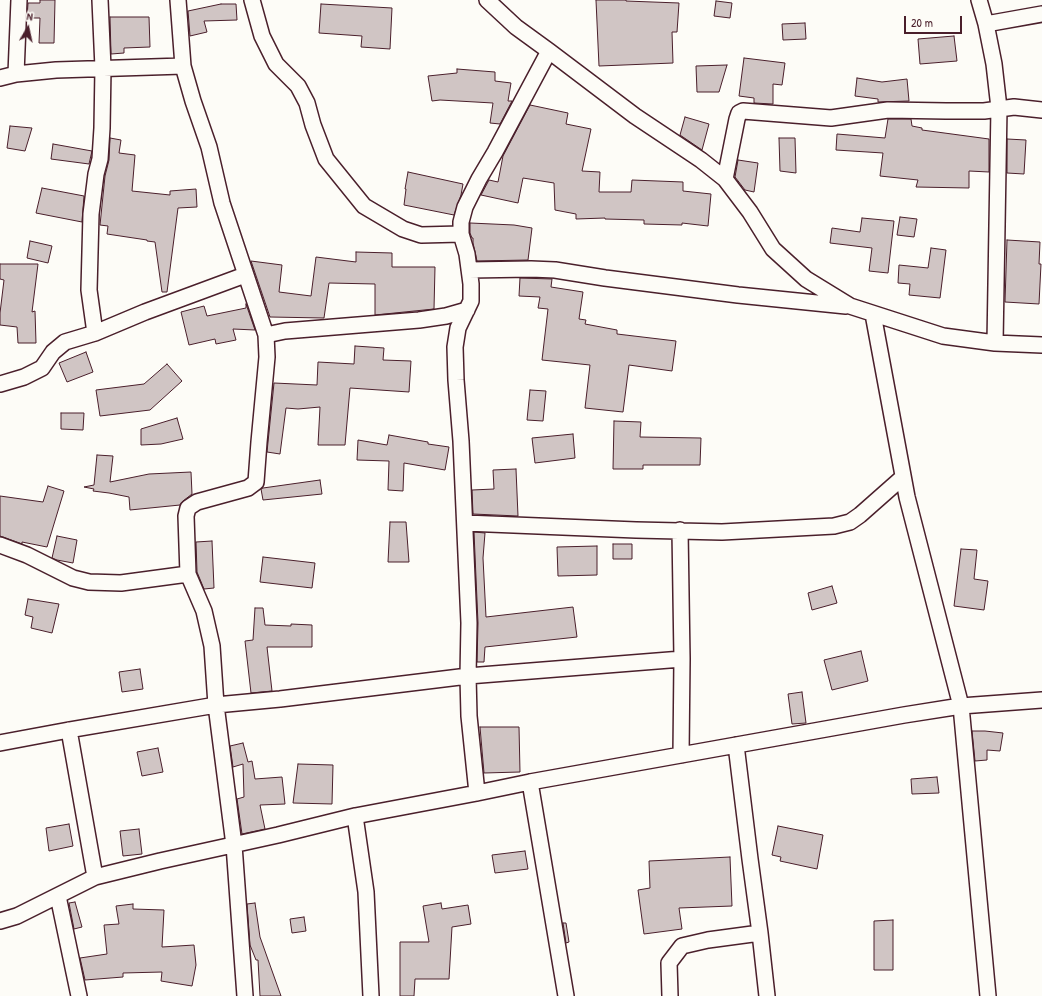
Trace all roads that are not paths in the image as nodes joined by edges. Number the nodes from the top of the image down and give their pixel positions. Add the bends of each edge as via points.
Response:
1 (19, 0) edge
2 (100, 0) edge
3 (178, 0) edge
4 (252, 0) edge
5 (487, 0) edge
6 (979, 0) edge
7 (1042, 14) edge
8 (986, 24) junction
9 (549, 51) junction
10 (183, 66) junction
11 (103, 68) junction
12 (16, 74) junction
13 (0, 78) edge
14 (999, 108) junction
15 (1042, 110) edge
16 (725, 179) junction
17 (461, 234) junction
18 (469, 270) junction
19 (245, 275) junction
20 (850, 306) junction
21 (467, 310) junction
22 (873, 314) junction
23 (94, 333) junction
24 (266, 335) junction
25 (995, 343) junction
26 (1042, 345) edge
27 (0, 384) edge
28 (903, 477) junction
29 (465, 523) junction
30 (680, 530) junction
31 (0, 545) edge
32 (188, 574) junction
33 (682, 659) junction
34 (468, 676) junction
35 (1042, 700) edge
36 (216, 705) junction
37 (961, 706) junction
38 (69, 730) junction
39 (0, 743) edge
40 (736, 745) junction
41 (681, 755) junction
42 (530, 782) junction
43 (478, 793) junction
44 (355, 816) junction
45 (234, 845) junction
46 (95, 878) junction
47 (58, 896) junction
48 (0, 921) edge
49 (760, 933) junction
50 (79, 996) edge
51 (245, 996) edge
52 (371, 996) edge
53 (566, 996) edge
54 (670, 996) edge
55 (767, 996) edge
56 (988, 996) edge

1 - 12 street
2 - 11 street
3 - 10 street
4 - 17 street via 262,36 276,64 298,86 307,103 326,159 364,206 403,229 421,235
5 - 9 street via 516,27
6 - 8 street
7 - 8 street
8 - 14 street
9 - 16 street
9 - 17 street via 465,208
10 - 11 street
10 - 19 street
11 - 12 street
11 - 23 street via 100,159 91,214 90,290
12 - 13 street
14 - 15 street
14 - 16 street via 946,111 888,110 831,118 743,111 737,118
14 - 25 street
16 - 20 street via 750,212 772,249 806,279
17 - 18 street
18 - 20 street via 555,270 730,294
18 - 21 street via 471,301
19 - 23 street
19 - 24 street
20 - 22 street
21 - 24 street via 420,320 285,331
21 - 29 street via 458,328 455,347
22 - 25 street via 943,336
22 - 28 street
23 - 27 street via 65,342 53,352 42,368 24,377
24 - 32 street via 267,357 256,482 248,488 198,502 188,508
25 - 26 street
28 - 30 street via 860,515 850,522 834,526 722,532
28 - 37 street
29 - 30 street
29 - 34 street via 469,623
30 - 33 street
31 - 32 street via 27,555 73,578 89,582 121,583
32 - 36 street via 202,605 212,646
33 - 34 street
33 - 41 street
34 - 36 street
34 - 43 street via 470,730
35 - 37 street
36 - 38 street
36 - 45 street
37 - 40 street
37 - 56 street
38 - 39 street
38 - 46 street
40 - 41 street
40 - 49 street
41 - 42 street
42 - 43 street
42 - 53 street
43 - 44 street
44 - 45 street
44 - 52 street via 366,892
45 - 46 street
45 - 51 street
46 - 47 street
47 - 48 street via 17,916
47 - 50 street
49 - 54 street via 682,946 669,963
49 - 55 street

